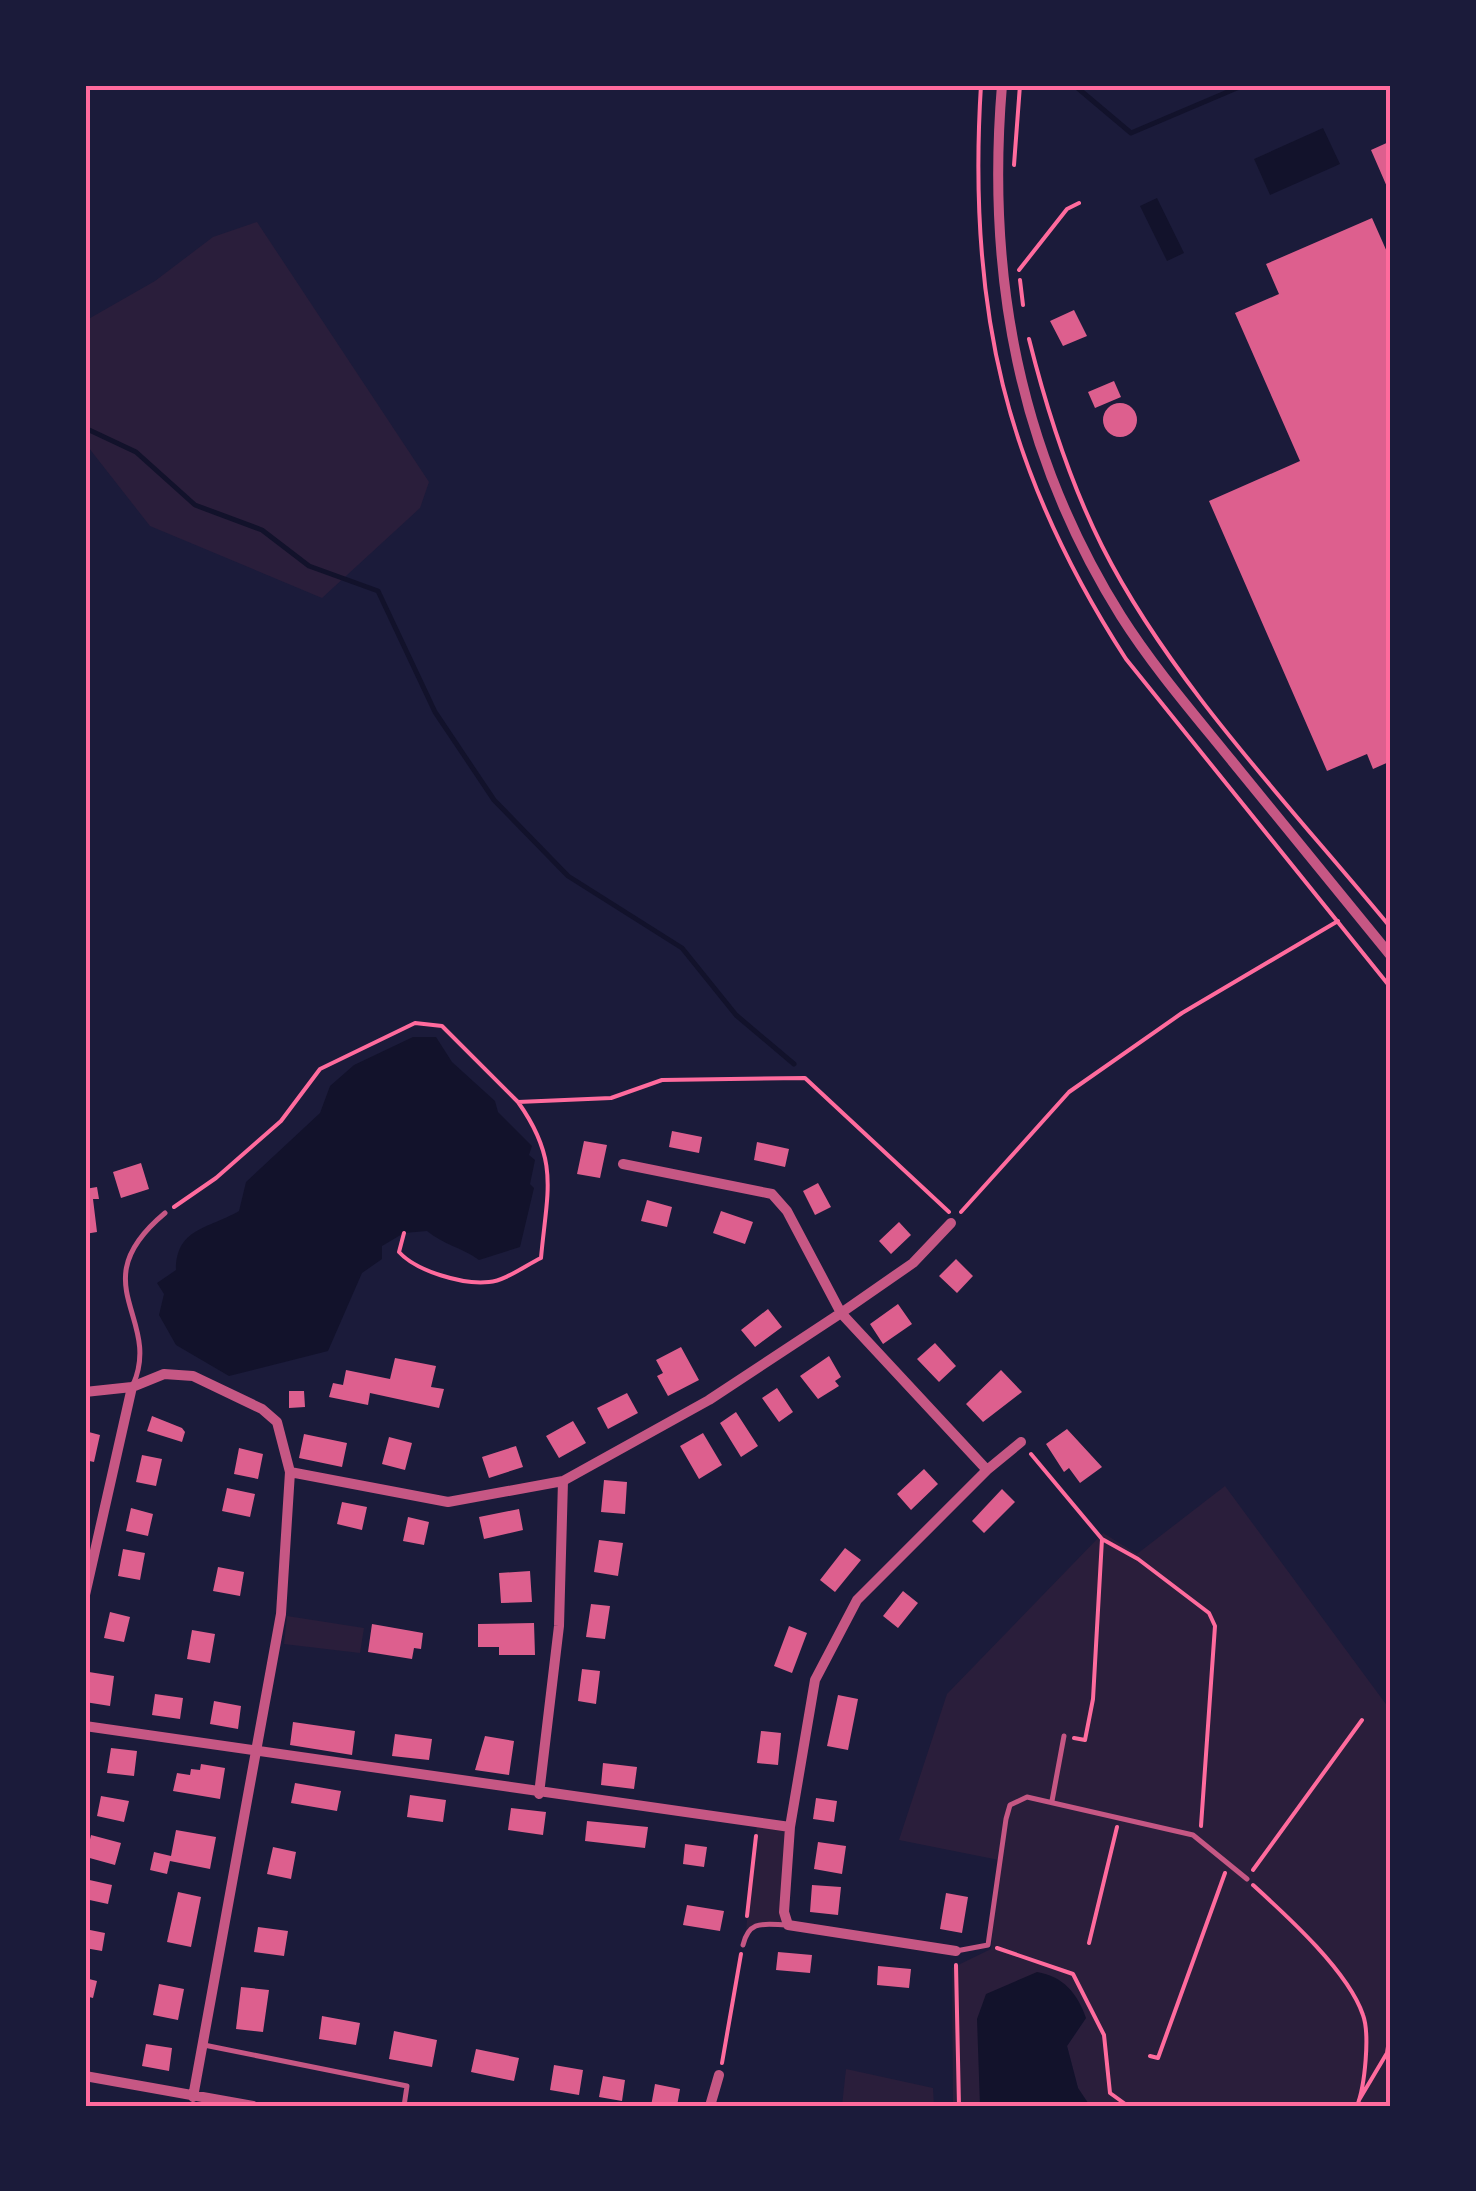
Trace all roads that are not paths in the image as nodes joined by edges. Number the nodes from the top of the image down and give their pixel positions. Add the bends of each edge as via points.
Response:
1 (1002, 85) edge
2 (1391, 956) edge
3 (623, 1164) dead end
4 (166, 1213) road end
5 (951, 1223) dead end
6 (841, 1313) junction
7 (132, 1387) junction
8 (85, 1392) edge
9 (1022, 1442) road end
10 (987, 1470) junction
11 (290, 1472) junction
12 (564, 1481) junction
13 (85, 1596) edge
14 (86, 1726) edge
15 (1064, 1736) road end
16 (85, 1741) edge
17 (256, 1753) junction
18 (539, 1794) junction
19 (1052, 1801) junction
20 (790, 1828) junction
21 (1246, 1879) road end
22 (788, 1925) junction
23 (742, 1945) road end
24 (956, 1951) joint
25 (200, 2044) junction
26 (719, 2075) road end
27 (85, 2076) edge
28 (192, 2097) junction
29 (252, 2106) edge
30 (404, 2106) edge
31 (710, 2106) edge

1 - 2 street via 1000,264 1015,357 1058,495 1142,647
3 - 6 street via 772,1194
4 - 7 lane via 134,1244 126,1264 123,1281 142,1364
5 - 6 street via 914,1263
6 - 10 street
6 - 12 street via 709,1400
7 - 8 street
7 - 11 street via 164,1374 194,1376 262,1409 277,1422
7 - 13 street
9 - 10 street
10 - 20 street via 858,1600 828,1651 814,1680
11 - 12 street via 448,1502
11 - 17 street via 281,1614
12 - 18 street via 559,1626
14 - 16 street
14 - 17 street
15 - 19 lane
17 - 18 street
17 - 25 street
18 - 20 street
19 - 21 lane via 1200,1840
19 - 24 lane via 1027,1798 1010,1805 988,1945
20 - 22 street
22 - 23 lane via 755,1924
22 - 24 street
25 - 28 street
25 - 30 lane via 406,2086
26 - 31 street
27 - 28 street
28 - 29 street

